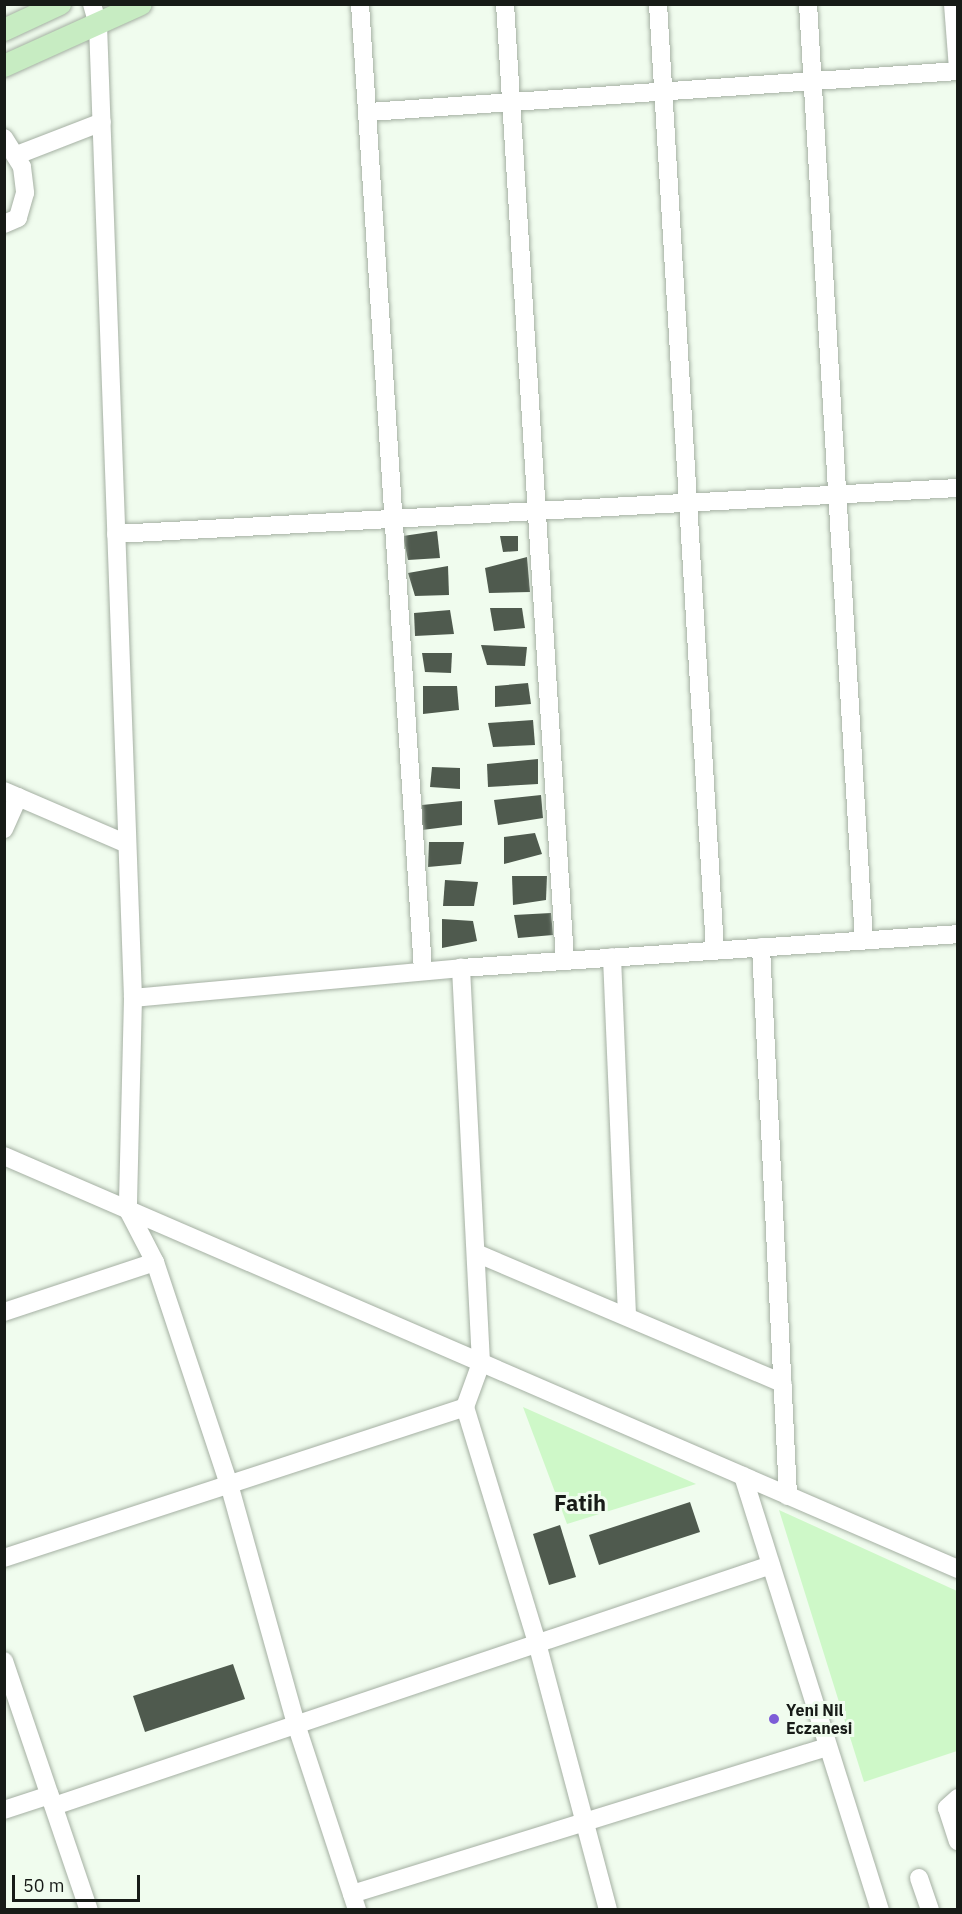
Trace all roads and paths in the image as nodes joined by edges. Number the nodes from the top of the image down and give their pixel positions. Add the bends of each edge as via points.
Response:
1 (60, 4) edge
2 (141, 4) edge
3 (360, 4) edge
4 (505, 4) edge
5 (658, 4) edge
6 (808, 4) edge
7 (953, 4) edge
8 (95, 15) edge
9 (4, 30) edge
10 (4, 66) edge
11 (957, 70) edge
12 (812, 79) junction
13 (663, 90) junction
14 (514, 99) junction
15 (369, 112) junction
16 (102, 122) junction
17 (4, 138) edge
18 (17, 155) junction
19 (4, 224) edge
20 (957, 488) edge
21 (836, 495) junction
22 (688, 503) junction
23 (538, 511) junction
24 (393, 519) junction
25 (116, 534) junction
26 (11, 794) edge
27 (4, 829) edge
28 (127, 844) junction
29 (957, 934) edge
30 (864, 940) junction
31 (761, 947) junction
32 (715, 950) junction
33 (612, 957) junction
34 (565, 960) junction
35 (461, 968) junction
36 (423, 971) junction
37 (133, 998) junction
38 (4, 1156) edge
39 (128, 1210) junction
40 (476, 1253) junction
41 (155, 1262) junction
42 (4, 1312) edge
43 (627, 1316) junction
44 (481, 1363) junction
45 (783, 1383) junction
46 (465, 1407) junction
47 (743, 1476) junction
48 (229, 1484) junction
49 (788, 1496) junction
50 (4, 1558) edge
51 (771, 1564) junction
52 (957, 1569) edge
53 (537, 1643) junction
54 (4, 1661) edge
55 (296, 1724) junction
56 (827, 1747) junction
57 (957, 1798) edge
58 (52, 1800) junction
59 (4, 1810) edge
60 (584, 1820) junction
61 (957, 1841) edge
62 (919, 1878) dead end
63 (355, 1902) edge
64 (89, 1910) edge
65 (608, 1910) edge
66 (880, 1910) edge
67 (930, 1910) edge

1 - 9 main road
2 - 8 main road
3 - 15 street
4 - 14 street
5 - 13 street
6 - 12 street
7 - 11 street
8 - 10 main road
8 - 16 street
11 - 12 street
12 - 13 street
12 - 21 street
13 - 14 street
13 - 22 street
14 - 15 street
14 - 23 street
15 - 24 street
16 - 18 street
16 - 25 street
17 - 18 street
18 - 19 street via 25,180 23,206 18,218
20 - 21 street
21 - 22 street
21 - 30 street
22 - 23 street
22 - 32 street
23 - 24 street
23 - 34 street
24 - 25 street
24 - 36 street
25 - 28 street
26 - 27 street
26 - 28 street
28 - 37 street
29 - 30 street
30 - 31 street
31 - 32 street
31 - 45 street
32 - 33 street
33 - 34 street
33 - 43 street
34 - 35 street
35 - 36 street
35 - 40 street
36 - 37 street
37 - 39 street
38 - 39 street
39 - 41 street
39 - 44 street
40 - 43 street
40 - 44 street
41 - 42 street
41 - 48 street
43 - 45 street
44 - 46 street
44 - 47 street
45 - 49 street
46 - 48 street
46 - 53 street
47 - 49 street
47 - 51 street
48 - 50 street
48 - 55 street
49 - 52 street
51 - 53 street
51 - 56 street
53 - 55 street
53 - 60 street
54 - 58 street
55 - 58 street
55 - 63 street
56 - 60 street
56 - 66 street
57 - 61 street via 947,1808
58 - 59 street
58 - 64 street
60 - 63 street
60 - 65 street
62 - 67 street

